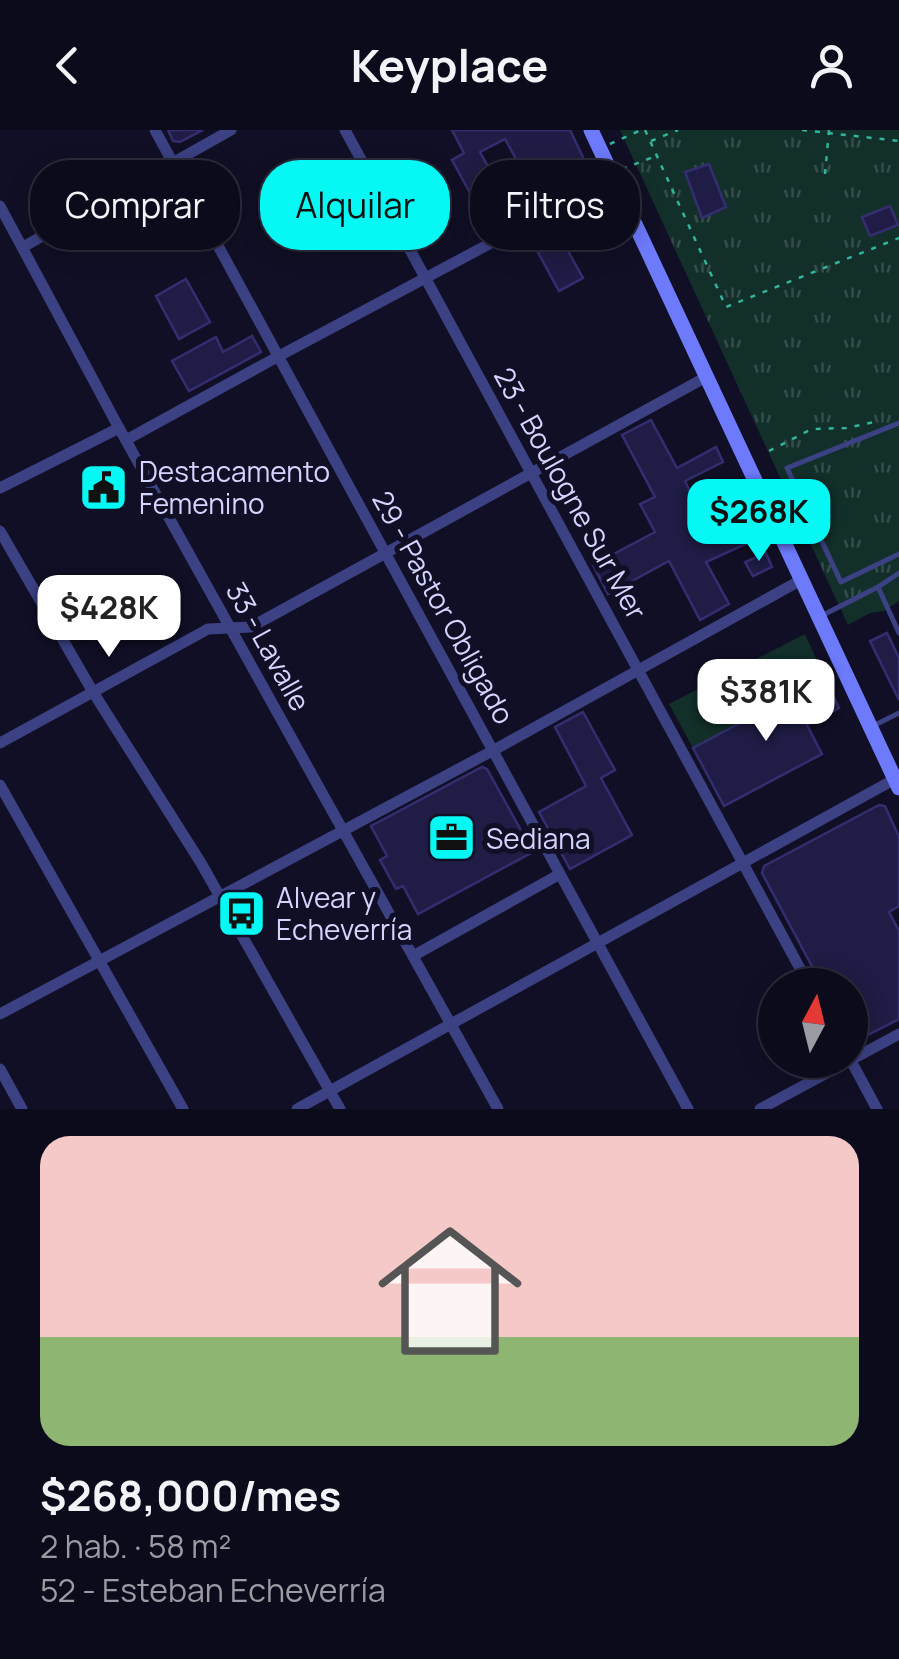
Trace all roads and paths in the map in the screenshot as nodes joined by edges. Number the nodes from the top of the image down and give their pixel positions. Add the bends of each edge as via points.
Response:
1 (156, 130) edge
2 (231, 130) edge
3 (345, 130) edge
4 (591, 130) edge
5 (643, 130) edge
6 (678, 130) edge
7 (802, 130) edge
8 (829, 132) edge
9 (899, 140) edge
10 (650, 141) junction
11 (600, 149) junction
12 (656, 156) junction
13 (172, 160) edge
14 (177, 160) edge
15 (605, 160) edge
16 (640, 163) edge
17 (825, 174) dead end
18 (0, 206) edge
19 (5, 227) edge
20 (640, 234) edge
21 (899, 238) edge
22 (30, 242) edge
23 (23, 246) junction
24 (221, 250) edge
25 (478, 250) edge
26 (426, 279) junction
27 (278, 356) junction
28 (708, 376) junction
29 (890, 417) dead end
30 (899, 424) edge
31 (122, 434) junction
32 (769, 451) dead end
33 (533, 474) junction
34 (0, 488) edge
35 (0, 530) edge
36 (386, 554) junction
37 (899, 554) edge
38 (899, 576) edge
39 (802, 580) junction
40 (878, 587) junction
41 (819, 617) junction
42 (230, 628) junction
43 (899, 631) edge
44 (889, 637) dead end
45 (639, 670) junction
46 (94, 692) junction
47 (899, 713) edge
48 (870, 727) junction
49 (0, 743) edge
50 (494, 750) junction
51 (893, 759) edge
52 (897, 783) edge
53 (0, 786) edge
54 (344, 829) junction
55 (742, 862) junction
56 (560, 874) junction
57 (220, 896) junction
58 (598, 942) junction
59 (414, 956) junction
60 (100, 962) junction
61 (801, 968) edge
62 (0, 1014) edge
63 (451, 1025) junction
64 (899, 1034) edge
65 (868, 1050) edge
66 (0, 1069) edge
67 (817, 1078) edge
68 (860, 1078) edge
69 (330, 1091) junction
70 (22, 1109) edge
71 (183, 1109) edge
72 (297, 1109) edge
73 (340, 1109) edge
74 (498, 1109) edge
75 (688, 1109) edge
76 (760, 1109) edge
77 (877, 1109) edge

1 - 13 street, 29 - Pastor Obligado
2 - 14 street
3 - 26 street, 23 - Boulogne Sur Mer
4 - 11 main road
5 - 10 path
5 - 11 path
6 - 10 path
7 - 8 path
8 - 9 path
8 - 17 path
10 - 12 path
11 - 15 main road
12 - 16 path
12 - 21 path via 726,307
18 - 19 street, 33 - Lavalle
19 - 23 street, 33 - Lavalle
20 - 28 main road
22 - 23 street
23 - 31 street, 33 - Lavalle
24 - 27 street, 29 - Pastor Obligado
25 - 26 street
26 - 27 street
26 - 33 street, 23 - Boulogne Sur Mer
27 - 31 street
27 - 36 street, 29 - Pastor Obligado
28 - 33 street
28 - 39 main road
29 - 32 path via 812,429
30 - 37 lane via 788,468 841,582
31 - 34 street
31 - 42 street, 33 - Lavalle
33 - 36 street
33 - 45 street, 23 - Boulogne Sur Mer
35 - 46 street
36 - 42 street via 251,626
36 - 50 street, 29 - Pastor Obligado
38 - 40 lane
39 - 41 main road
39 - 45 street
40 - 41 lane
40 - 43 lane
41 - 48 main road
42 - 46 street via 208,629
42 - 54 street, 33 - Lavalle
43 - 44 lane
45 - 50 street
45 - 55 street, 23 - Boulogne Sur Mer
46 - 49 street
46 - 57 street
47 - 48 lane
48 - 51 main road
50 - 54 street
50 - 56 street, 29 - Pastor Obligado
51 - 52 main road
52 - 55 street
53 - 60 street
54 - 57 street
54 - 59 street, 33 - Lavalle
55 - 58 street
55 - 61 street, 23 - Boulogne Sur Mer
56 - 58 street, 29 - Pastor Obligado
56 - 59 street
57 - 60 street
57 - 69 street
58 - 63 street
58 - 75 street, 29 - Pastor Obligado
59 - 63 street, 33 - Lavalle
60 - 62 street
60 - 71 street
63 - 69 street
63 - 74 street, 33 - Lavalle
64 - 65 street
66 - 70 street
67 - 76 street
68 - 77 street
69 - 72 street
69 - 73 street

